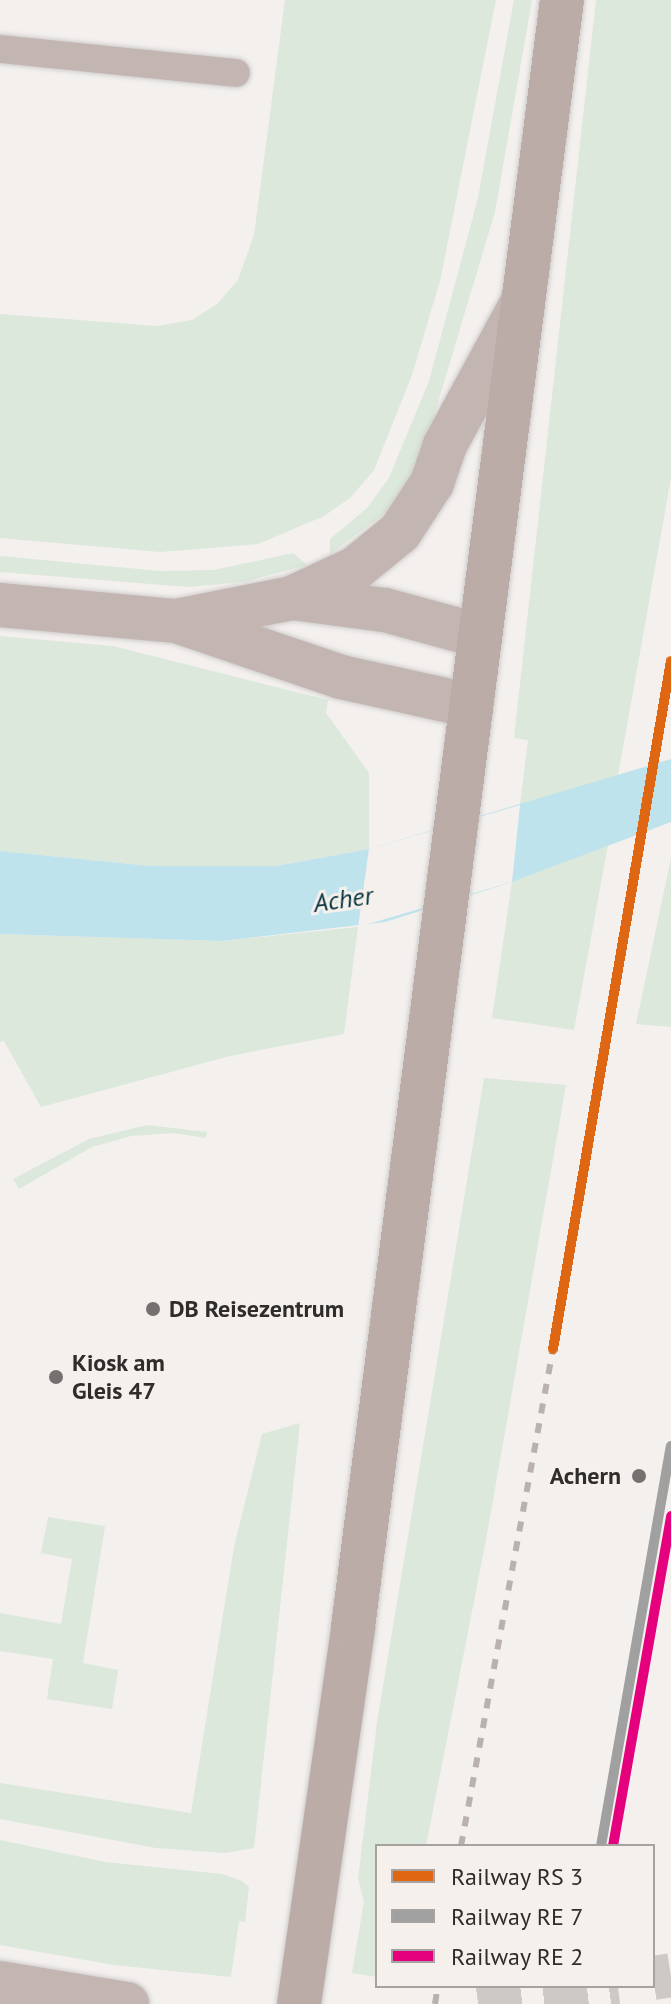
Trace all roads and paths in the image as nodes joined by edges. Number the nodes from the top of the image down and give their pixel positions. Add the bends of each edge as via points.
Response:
1 (562, 0) edge
2 (0, 49) edge
3 (236, 73) dead end
4 (522, 303) junction
5 (292, 598) junction
6 (0, 605) edge
7 (176, 621) junction
8 (477, 635) junction
9 (468, 705) junction
10 (0, 1983) edge
11 (127, 2004) edge
12 (299, 2004) edge

1 - 4 main road
2 - 3 lane
4 - 5 street via 445,445 432,483 400,532 356,568
4 - 8 main road
5 - 7 street
5 - 8 street via 385,610
6 - 7 street
7 - 9 street via 341,677
8 - 9 main road
9 - 12 main road via 310,1951
10 - 11 street

